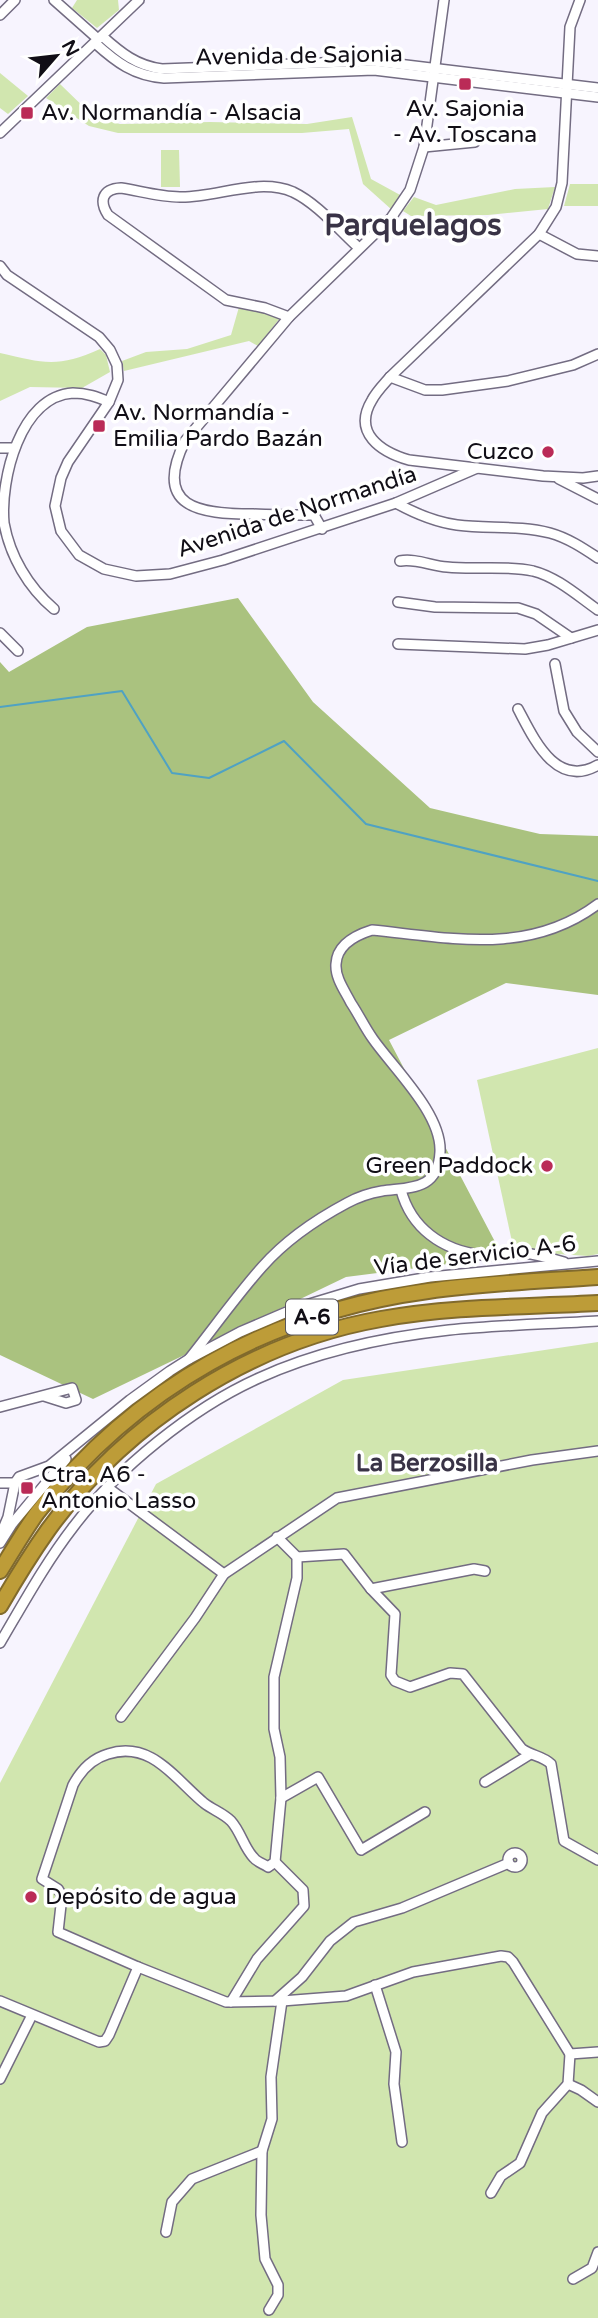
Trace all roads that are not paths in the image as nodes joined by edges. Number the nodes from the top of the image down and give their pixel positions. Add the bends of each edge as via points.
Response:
1 (15, 0) edge
2 (54, 0) edge
3 (139, 0) edge
4 (444, 0) edge
5 (580, 0) edge
6 (0, 15) edge
7 (98, 39) junction
8 (434, 72) junction
9 (567, 88) junction
10 (598, 88) edge
11 (598, 97) edge
12 (0, 133) edge
13 (475, 142) dead end
14 (424, 147) junction
15 (539, 234) junction
16 (359, 248) junction
17 (598, 256) edge
18 (0, 266) edge
19 (289, 317) junction
20 (598, 354) edge
21 (390, 377) junction
22 (109, 402) junction
23 (0, 448) edge
24 (13, 448) junction
25 (477, 468) junction
26 (598, 476) edge
27 (555, 477) junction
28 (583, 478) junction
29 (596, 497) edge
30 (396, 503) junction
31 (322, 529) junction
32 (598, 558) edge
33 (400, 561) dead end
34 (398, 602) dead end
35 (54, 609) dead end
36 (598, 610) edge
37 (598, 630) edge
38 (0, 633) edge
39 (571, 638) junction
40 (398, 644) dead end
41 (18, 651) dead end
42 (555, 664) dead end
43 (518, 709) dead end
44 (598, 752) edge
45 (598, 765) edge
46 (598, 904) edge
47 (401, 1190) junction
48 (598, 1261) edge
49 (572, 1264) junction
50 (598, 1277) edge
51 (598, 1303) edge
52 (598, 1313) edge
53 (380, 1319) junction
54 (598, 1321) edge
55 (189, 1359) junction
56 (44, 1396) dead end
57 (0, 1407) edge
58 (99, 1426) junction
59 (598, 1451) edge
60 (0, 1483) edge
61 (15, 1483) junction
62 (107, 1486) junction
63 (4, 1508) edge
64 (0, 1536) edge
65 (277, 1538) junction
66 (0, 1543) edge
67 (297, 1557) junction
68 (0, 1572) edge
69 (485, 1572) dead end
70 (224, 1574) junction
71 (371, 1589) junction
72 (0, 1606) edge
73 (0, 1643) edge
74 (121, 1717) dead end
75 (529, 1755) junction
76 (485, 1782) dead end
77 (281, 1798) junction
78 (425, 1812) dead end
79 (598, 1860) edge
80 (275, 1862) junction
81 (509, 1863) dead end
82 (138, 1967) junction
83 (375, 1985) junction
84 (0, 2001) edge
85 (279, 2001) junction
86 (231, 2002) junction
87 (32, 2015) junction
88 (598, 2052) edge
89 (570, 2054) junction
90 (0, 2079) edge
91 (568, 2084) junction
92 (598, 2102) edge
93 (402, 2142) dead end
94 (262, 2151) junction
95 (491, 2193) dead end
96 (166, 2232) dead end
97 (598, 2252) edge
98 (573, 2279) dead end
99 (269, 2310) dead end

1 - 6 street
2 - 7 street, Avenida de Sajonia
3 - 7 street
4 - 8 street
5 - 9 street via 570,27
7 - 8 street, Avenida de Sajonia via 120,65 150,77
7 - 12 street
8 - 9 street, Avenida de Sajonia
8 - 14 street
9 - 10 street, Avenida de Sajonia
9 - 11 street, Avenida de Sajonia
9 - 15 street via 562,183 556,207
13 - 14 street
14 - 16 street via 411,190
15 - 17 street via 577,254
15 - 21 street
16 - 19 street
16 - 19 street via 307,201 279,188 178,197 113,188 102,198 108,215 226,300
18 - 22 street, Avenida de Normandía via 99,337 110,350 118,380
19 - 31 street via 185,441 176,460 176,488 189,506 222,514 314,515
20 - 21 street via 508,381 442,390 425,390
21 - 25 street via 367,413 371,439 390,455
22 - 24 street via 90,394 57,397 33,417
22 - 31 street, Avenida de Normandía via 78,446 57,491 55,506 61,530 79,555 104,569 136,576 170,574
23 - 24 street
24 - 35 street via 3,498 10,546 31,586
25 - 27 street
25 - 30 street, Avenida de Normandía
26 - 28 street
27 - 28 street
27 - 29 street
28 - 29 street
30 - 31 street, Avenida de Normandía
30 - 32 street via 419,516 459,525 529,528 553,534
33 - 36 street via 536,572
34 - 39 street via 518,608 536,614
37 - 39 street
38 - 41 street
39 - 40 street via 525,649
42 - 44 street via 564,711
43 - 45 street via 534,740 553,762 578,772
46 - 47 street via 579,919 514,938 481,941 372,930 343,946 336,963 340,983 372,1038 427,1110 440,1143 433,1175 418,1187
47 - 49 street via 405,1204 427,1234 458,1249 482,1255 530,1254
47 - 55 street via 347,1203 280,1249
48 - 49 street, Vía de servicio A-6
49 - 55 street, Vía de servicio A-6 via 430,1276 359,1289 296,1308
50 - 68 highway, A-6 via 428,1291 361,1304 300,1321 238,1347 176,1382 124,1421 57,1489
51 - 53 highway, A-6
52 - 53 highway via 407,1323
53 - 72 highway, A-6 via 308,1337 246,1363 188,1397 88,1482 48,1530
54 - 62 street via 451,1330 365,1344 300,1362 217,1401 149,1448
55 - 58 street, Vía de servicio A-6
56 - 57 street
58 - 61 street via 49,1466 24,1474
58 - 66 street via 55,1470
59 - 65 street via 337,1498
60 - 61 street
61 - 63 street
62 - 70 street
62 - 73 street via 73,1527
63 - 64 street via 8,1517
65 - 67 street
65 - 70 street
67 - 71 street via 344,1554
67 - 77 street via 297,1578 274,1677
69 - 71 street via 474,1569
70 - 74 street
71 - 75 street via 395,1614 392,1679 410,1687 450,1673 463,1674
75 - 76 street
75 - 79 street via 551,1764 564,1841
77 - 78 street via 318,1777 361,1850
77 - 80 street
80 - 82 street via 268,1867 254,1859 233,1823 149,1755 118,1751 89,1763 73,1786 42,1879 62,1896 58,1932
80 - 86 street via 303,1889 304,1906 257,1959
81 - 85 street via 402,1908 354,1922 330,1941
82 - 86 street
82 - 87 street via 105,2041
83 - 85 street via 346,1996
83 - 89 street via 413,1972 508,1957
83 - 93 street via 396,2052 394,2084
84 - 87 street
85 - 86 street
85 - 94 street via 272,2119
87 - 90 street
88 - 89 street
89 - 91 street
91 - 92 street
91 - 95 street via 542,2113 520,2163 501,2176
94 - 96 street via 192,2179 172,2202
94 - 99 street via 265,2259 278,2285
97 - 98 street via 592,2268

